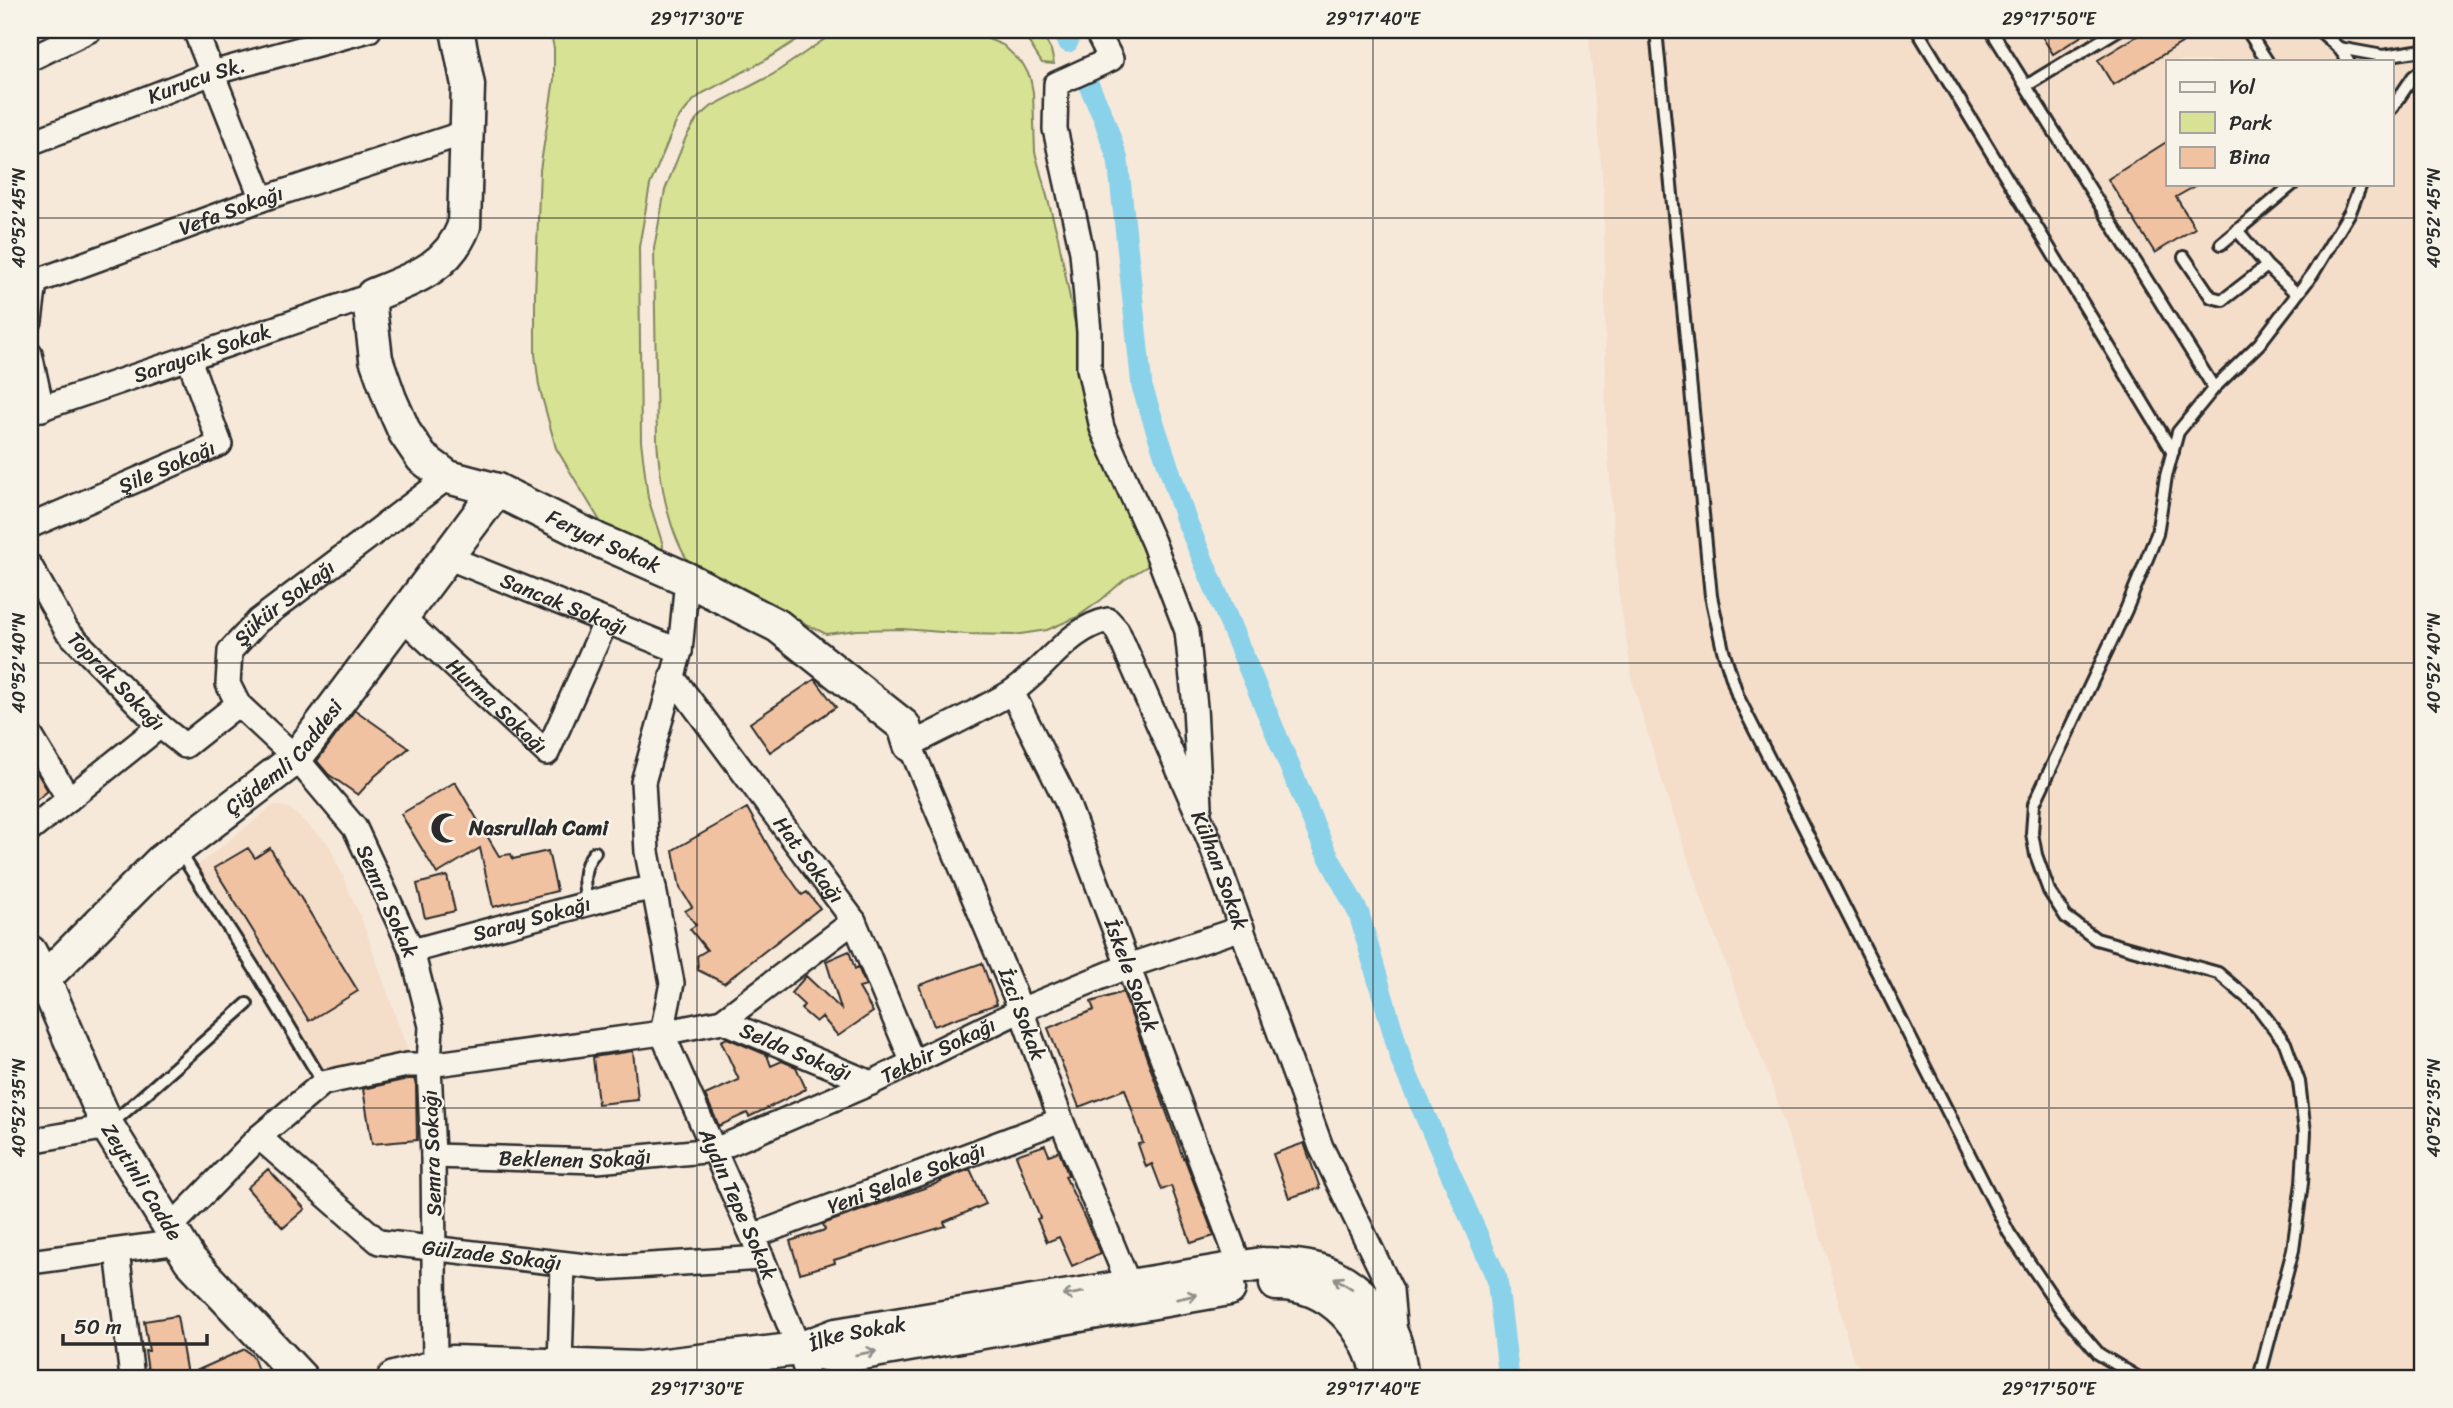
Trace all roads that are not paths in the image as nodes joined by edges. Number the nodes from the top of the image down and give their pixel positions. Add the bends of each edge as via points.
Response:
1 (90, 30) edge
2 (195, 30) edge
3 (369, 30) edge
4 (457, 30) edge
5 (1096, 30) edge
6 (1656, 30) edge
7 (1917, 30) edge
8 (1992, 30) edge
9 (2118, 30) edge
10 (2247, 30) edge
11 (2319, 30) edge
12 (2339, 48) junction
13 (2423, 50) edge
14 (30, 59) edge
15 (2266, 60) edge
16 (2347, 60) edge
17 (2423, 69) edge
18 (212, 73) junction
19 (2026, 86) junction
20 (2394, 105) edge
21 (467, 132) junction
22 (30, 144) edge
23 (2291, 186) edge
24 (2360, 186) edge
25 (262, 199) junction
26 (2237, 230) junction
27 (2221, 244) dead end
28 (2184, 257) dead end
29 (2267, 266) junction
30 (2297, 294) junction
31 (373, 295) junction
32 (30, 321) edge
33 (30, 354) edge
34 (189, 359) junction
35 (2214, 388) junction
36 (36, 410) edge
37 (2173, 452) junction
38 (448, 477) junction
39 (497, 490) junction
40 (30, 526) edge
41 (447, 556) junction
42 (30, 566) edge
43 (687, 579) junction
44 (402, 617) junction
45 (606, 621) junction
46 (680, 651) junction
47 (672, 676) junction
48 (1012, 691) junction
49 (238, 704) junction
50 (160, 726) junction
51 (32, 743) edge
52 (910, 745) junction
53 (296, 758) junction
54 (69, 799) junction
55 (1201, 820) junction
56 (30, 830) edge
57 (178, 848) junction
58 (595, 852) dead end
59 (654, 888) junction
60 (588, 904) junction
61 (854, 921) junction
62 (1242, 928) junction
63 (412, 951) junction
64 (1128, 966) junction
65 (35, 972) edge
66 (247, 1004) dead end
67 (1021, 1010) junction
68 (722, 1021) junction
69 (663, 1034) junction
70 (913, 1063) junction
71 (429, 1065) junction
72 (323, 1083) junction
73 (871, 1083) junction
74 (1061, 1120) junction
75 (108, 1127) junction
76 (259, 1137) junction
77 (30, 1140) edge
78 (715, 1150) junction
79 (433, 1156) junction
80 (174, 1235) junction
81 (753, 1236) junction
82 (435, 1247) junction
83 (117, 1251) junction
84 (762, 1258) junction
85 (30, 1262) edge
86 (563, 1264) junction
87 (1240, 1266) junction
88 (1131, 1296) junction
89 (1396, 1345) junction
90 (804, 1363) edge
91 (560, 1365) junction
92 (435, 1367) junction
93 (132, 1378) edge
94 (302, 1378) edge
95 (394, 1378) edge
96 (1379, 1378) edge
97 (1402, 1378) edge
98 (2139, 1378) edge
99 (2259, 1378) edge

1 - 14 street
2 - 18 street
3 - 18 street, Kurucu Sk.
4 - 21 street via 468,85
5 - 55 street via 1111,58 1056,84 1055,129 1082,252 1089,368 1102,428 1153,542 1186,631
6 - 98 lane via 1711,596 1738,697 2010,1233 2062,1311 2099,1354
7 - 37 lane
8 - 19 lane
9 - 19 lane
10 - 15 lane
11 - 12 lane
12 - 13 lane via 2383,56
12 - 16 lane
17 - 20 lane
18 - 22 street, Kurucu Sk.
18 - 25 street
19 - 35 lane
21 - 25 street, Vefa Sokağı
21 - 31 street via 464,226 458,242 424,273
23 - 26 lane
24 - 30 lane via 2350,212
25 - 32 street, Vefa Sokağı via 35,282
26 - 27 lane
26 - 29 lane
28 - 29 lane via 2211,297 2223,300
29 - 30 lane
30 - 35 lane via 2259,344
31 - 34 street, Saraycık Sokak
31 - 38 street, Feryat Sokak via 370,308 376,359 390,399 422,458
33 - 36 street
34 - 36 street, Saraycık Sokak
34 - 40 street, Şile Sokağı via 220,444
35 - 37 lane via 2178,432
37 - 99 lane via 2157,534 2034,804 2032,833 2049,891 2066,917 2096,939 2218,973 2257,1006 2285,1043 2299,1082 2305,1132 2302,1182 2293,1250
38 - 39 street, Feryat Sokak
38 - 49 street, Şükür Sokağı via 258,621 230,651 228,684
39 - 41 street, Çiğdemli Caddesi
39 - 43 street, Feryat Sokak
41 - 44 street, Çiğdemli Caddesi
41 - 45 street, Sancak Sokağı
42 - 50 street, Toprak Sokağı via 67,631
43 - 46 street
43 - 52 street, Feryat Sokak via 778,626 904,726
44 - 45 street, Hurma Sokağı via 547,753
44 - 53 street, Çiğdemli Caddesi
45 - 46 street, Sancak Sokağı
46 - 47 street
47 - 59 street via 643,782
47 - 61 street, Hat Sokağı
48 - 52 street, Külhan Sokak
48 - 55 street, Külhan Sokak via 1075,636 1108,620 1117,630
48 - 64 street, İskele Sokak via 1066,800
49 - 50 street via 185,746
49 - 53 street
50 - 54 street, Toprak Sokağı
51 - 54 street
52 - 67 street, İzci Sokak
53 - 57 street, Çiğdemli Caddesi
53 - 63 street, Semra Sokak via 355,828
54 - 56 street, Toprak Sokağı
55 - 62 street, Külhan Sokak
57 - 65 street, Çiğdemli Caddesi
57 - 72 lane
58 - 60 lane via 587,863 584,881
59 - 60 street, Saray Sokağı
59 - 69 street via 672,983
60 - 63 street, Saray Sokağı
61 - 68 street
61 - 70 street, Hat Sokağı
62 - 64 street, Tekbir Sokağı
62 - 89 street, Külhan Sokak via 1321,1147 1391,1290
63 - 71 street, Semra Sokak via 431,1026
64 - 67 street, Tekbir Sokağı
64 - 87 street, İskele Sokak
65 - 75 street, Zeytinli Cadde
66 - 75 lane
67 - 70 street, Tekbir Sokağı
67 - 74 street, İzci Sokak
68 - 69 street
68 - 73 street, Selda Sokağı
69 - 71 street
69 - 78 street, Aydın Tepe Sokak
70 - 73 street, Tekbir Sokağı
71 - 72 street via 407,1065
71 - 79 street, Semra Sokağı
72 - 76 street
73 - 78 street, Tekbir Sokağı
74 - 81 street, Yeni Şelale Sokağı
74 - 88 street, İzci Sokak
75 - 77 street
75 - 80 street, Zeytinli Cadde
76 - 80 street
76 - 82 street, Gülzade Sokağı via 379,1242
78 - 79 street, Beklenen Sokağı via 597,1161
78 - 81 street, Aydın Tepe Sokak
79 - 82 street, Semra Sokağı
80 - 83 street
80 - 94 street, Zeytinli Cadde via 190,1260
81 - 84 street, Aydın Tepe Sokak
82 - 86 street, Gülzade Sokağı
82 - 92 street, Semra Sokağı
83 - 85 street
83 - 93 street
84 - 86 street, Gülzade Sokağı via 603,1268
84 - 90 street, Aydın Tepe Sokak
86 - 91 street
87 - 88 street, İlke Sokak
89 -> 87 street, İlke Sokak via 1384,1318 1328,1273 1296,1265
88 - 90 street, İlke Sokak
88 -> 96 street, İlke Sokak via 1248,1284 1284,1284 1316,1292 1361,1330 1374,1354
89 - 97 street, İlke Sokak
90 - 91 street, İlke Sokak via 640,1368
91 - 92 street, İlke Sokak via 452,1362
92 - 95 street, İlke Sokak

